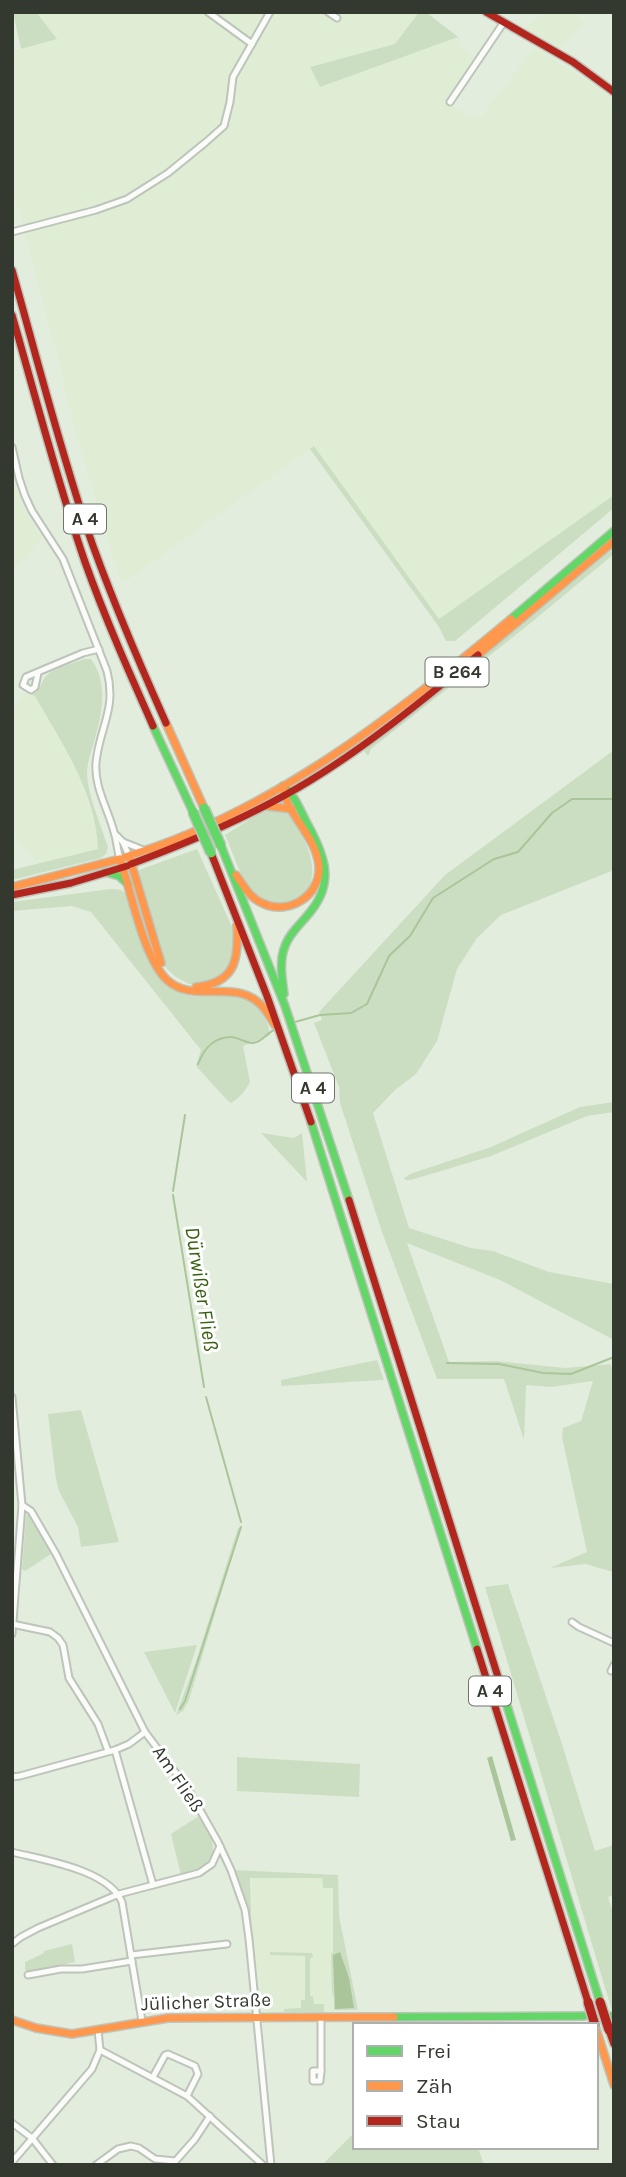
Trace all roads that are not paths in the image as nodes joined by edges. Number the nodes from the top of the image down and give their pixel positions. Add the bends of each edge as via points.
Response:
1 (208, 12) edge
2 (270, 12) edge
3 (328, 12) edge
4 (492, 13) edge
5 (337, 18) dead end
6 (504, 22) junction
7 (252, 44) junction
8 (614, 92) edge
9 (450, 102) dead end
10 (15, 231) edge
11 (12, 270) edge
12 (12, 315) edge
13 (12, 447) edge
14 (614, 531) edge
15 (614, 541) edge
16 (99, 649) junction
17 (38, 673) dead end
18 (286, 791) junction
19 (267, 806) junction
20 (292, 809) junction
21 (115, 834) junction
22 (123, 842) junction
23 (146, 851) junction
24 (126, 862) junction
25 (227, 862) junction
26 (105, 872) junction
27 (128, 884) junction
28 (12, 887) edge
29 (12, 895) edge
30 (236, 913) junction
31 (286, 1010) junction
32 (274, 1020) junction
33 (12, 1397) edge
34 (15, 1459) edge
35 (13, 1504) edge
36 (22, 1505) junction
37 (572, 1622) dead end
38 (13, 1624) edge
39 (12, 1634) edge
40 (614, 1643) edge
41 (145, 1732) junction
42 (115, 1750) junction
43 (108, 1751) junction
44 (12, 1777) edge
45 (220, 1846) junction
46 (12, 1852) edge
47 (153, 1885) junction
48 (119, 1894) junction
49 (12, 1944) edge
50 (227, 1944) dead end
51 (131, 1958) junction
52 (28, 1975) dead end
53 (258, 2016) junction
54 (584, 2016) dead end
55 (321, 2017) junction
56 (12, 2020) edge
57 (142, 2021) junction
58 (594, 2023) edge
59 (98, 2030) junction
60 (598, 2034) edge
61 (614, 2044) edge
62 (100, 2050) junction
63 (321, 2071) dead end
64 (153, 2077) junction
65 (614, 2085) edge
66 (187, 2096) junction
67 (210, 2116) junction
68 (12, 2123) edge
69 (32, 2138) junction
70 (12, 2162) edge
71 (156, 2162) edge
72 (174, 2163) edge
73 (53, 2165) edge
74 (96, 2165) edge
75 (263, 2165) edge
76 (271, 2165) edge

1 - 7 street
2 - 7 street
3 - 5 street
4 - 6 main road
6 - 8 main road
6 - 9 street
7 - 10 street via 233,77 224,126 168,173 127,199
11 - 25 main road, A 4, bridge via 99,561
12 - 30 main road, A 4, bridge via 86,565 117,646
13 - 16 street via 25,496 63,559
14 - 18 main road, B 264 via 431,685
15 - 18 main road, B 264 via 385,730
16 - 17 street
16 - 21 street via 110,680 111,700 97,757 97,778
18 - 19 main road, B 264
18 - 20 main road
18 - 23 main road, B 264
18 - 31 main road via 322,853 326,874 318,901 285,946 281,967
19 - 20 main road
19 - 24 main road, B 264 via 219,829
20 - 25 main road via 318,861 316,883 305,899 286,907 262,903
21 - 22 street
21 - 24 street
22 - 23 street
22 - 24 street
23 - 24 main road, B 264
24 - 26 main road
24 - 27 main road
24 - 28 main road
24 - 30 main road via 159,958 166,972 181,984 194,987 220,982 232,969 239,946
25 - 31 main road, A 4
26 - 27 main road
26 - 29 main road
27 - 32 main road via 153,961 170,983 189,992 244,994
30 - 32 main road, A 4
31 - 61 main road, A 4, bridge
32 - 58 main road, A 4, bridge via 386,1358
33 - 34 street
34 - 36 street
35 - 36 street
36 - 38 street
36 - 41 street, Am Fließ via 32,1511 56,1554
37 - 40 street
38 - 39 street
38 - 43 street via 58,1638 69,1678 99,1724
41 - 42 street
41 - 45 street, Am Fließ via 188,1789
42 - 43 street
42 - 47 street
43 - 44 street
45 - 47 street via 212,1864 200,1873
45 - 53 street, Am Fließ via 246,1913
46 - 48 street via 82,1872
47 - 48 street
48 - 49 street
48 - 51 street
50 - 51 street
51 - 52 street
51 - 57 street
53 - 55 main road, Jülicher Straße
53 - 57 main road, Jülicher Straße
53 - 76 street, Am Fließ
54 - 55 main road, Jülicher Straße
55 - 63 street
56 - 59 main road, Jülicher Straße via 72,2034
57 - 59 main road, Jülicher Straße
59 - 62 street
60 - 65 main road, A 4
62 - 64 street
62 - 69 street via 92,2069
64 - 66 street
64 - 66 street via 168,2054 195,2066 198,2074
66 - 67 street
67 - 72 street
67 - 75 street
68 - 69 street
69 - 70 street
69 - 73 street
71 - 72 street
71 - 74 street via 131,2146 118,2149

